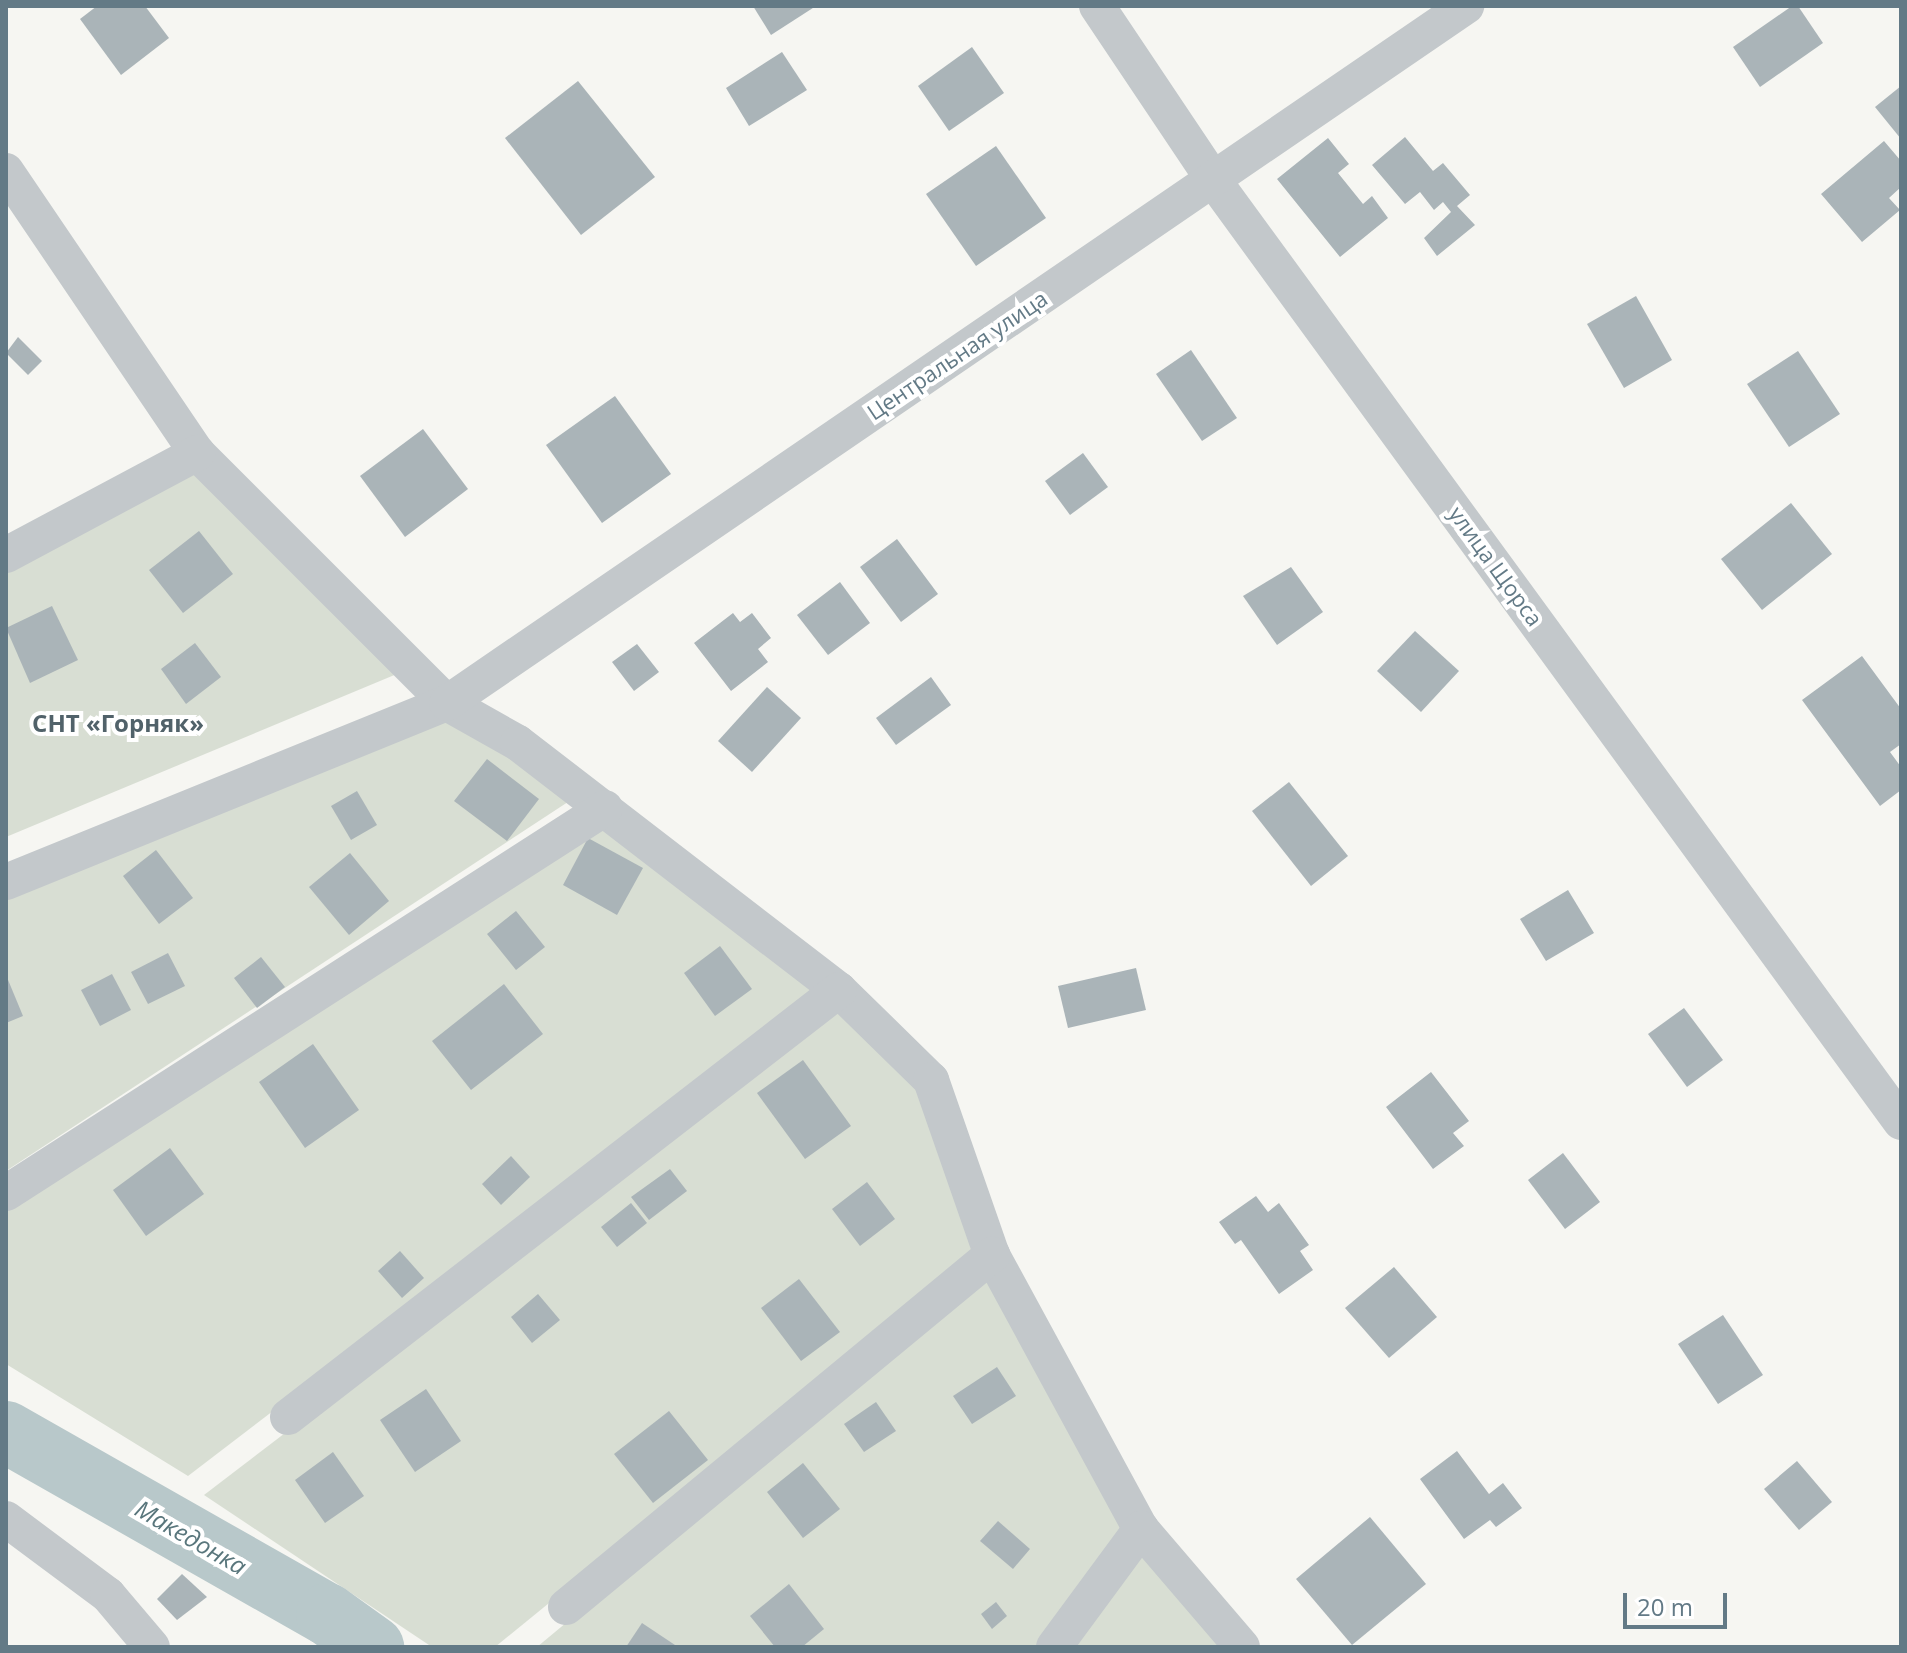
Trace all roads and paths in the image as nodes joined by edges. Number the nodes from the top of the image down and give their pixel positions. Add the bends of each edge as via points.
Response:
1 (1097, 6) edge
2 (1466, 6) edge
3 (6, 171) edge
4 (1214, 181) junction
5 (197, 453) junction
6 (6, 555) edge
7 (447, 703) junction
8 (605, 808) junction
9 (6, 882) edge
10 (839, 990) junction
11 (1901, 1122) edge
12 (6, 1193) edge
13 (992, 1255) junction
14 (288, 1417) dead end
15 (6, 1519) edge
16 (1141, 1529) junction
17 (566, 1607) dead end
18 (152, 1647) edge
19 (1054, 1647) edge
20 (1242, 1647) edge

1 - 4 street, улица Щорса
2 - 4 street, Центральная улица
3 - 5 street
4 - 7 street, Центральная улица
4 - 11 street, улица Щорса
5 - 6 street
5 - 7 street
7 - 8 street via 518,743
7 - 9 street, Центральная улица
8 - 10 street
8 - 12 street
10 - 13 street via 931,1080
10 - 14 street
13 - 16 street
13 - 17 street
15 - 18 street via 108,1595
16 - 19 street
16 - 20 street

